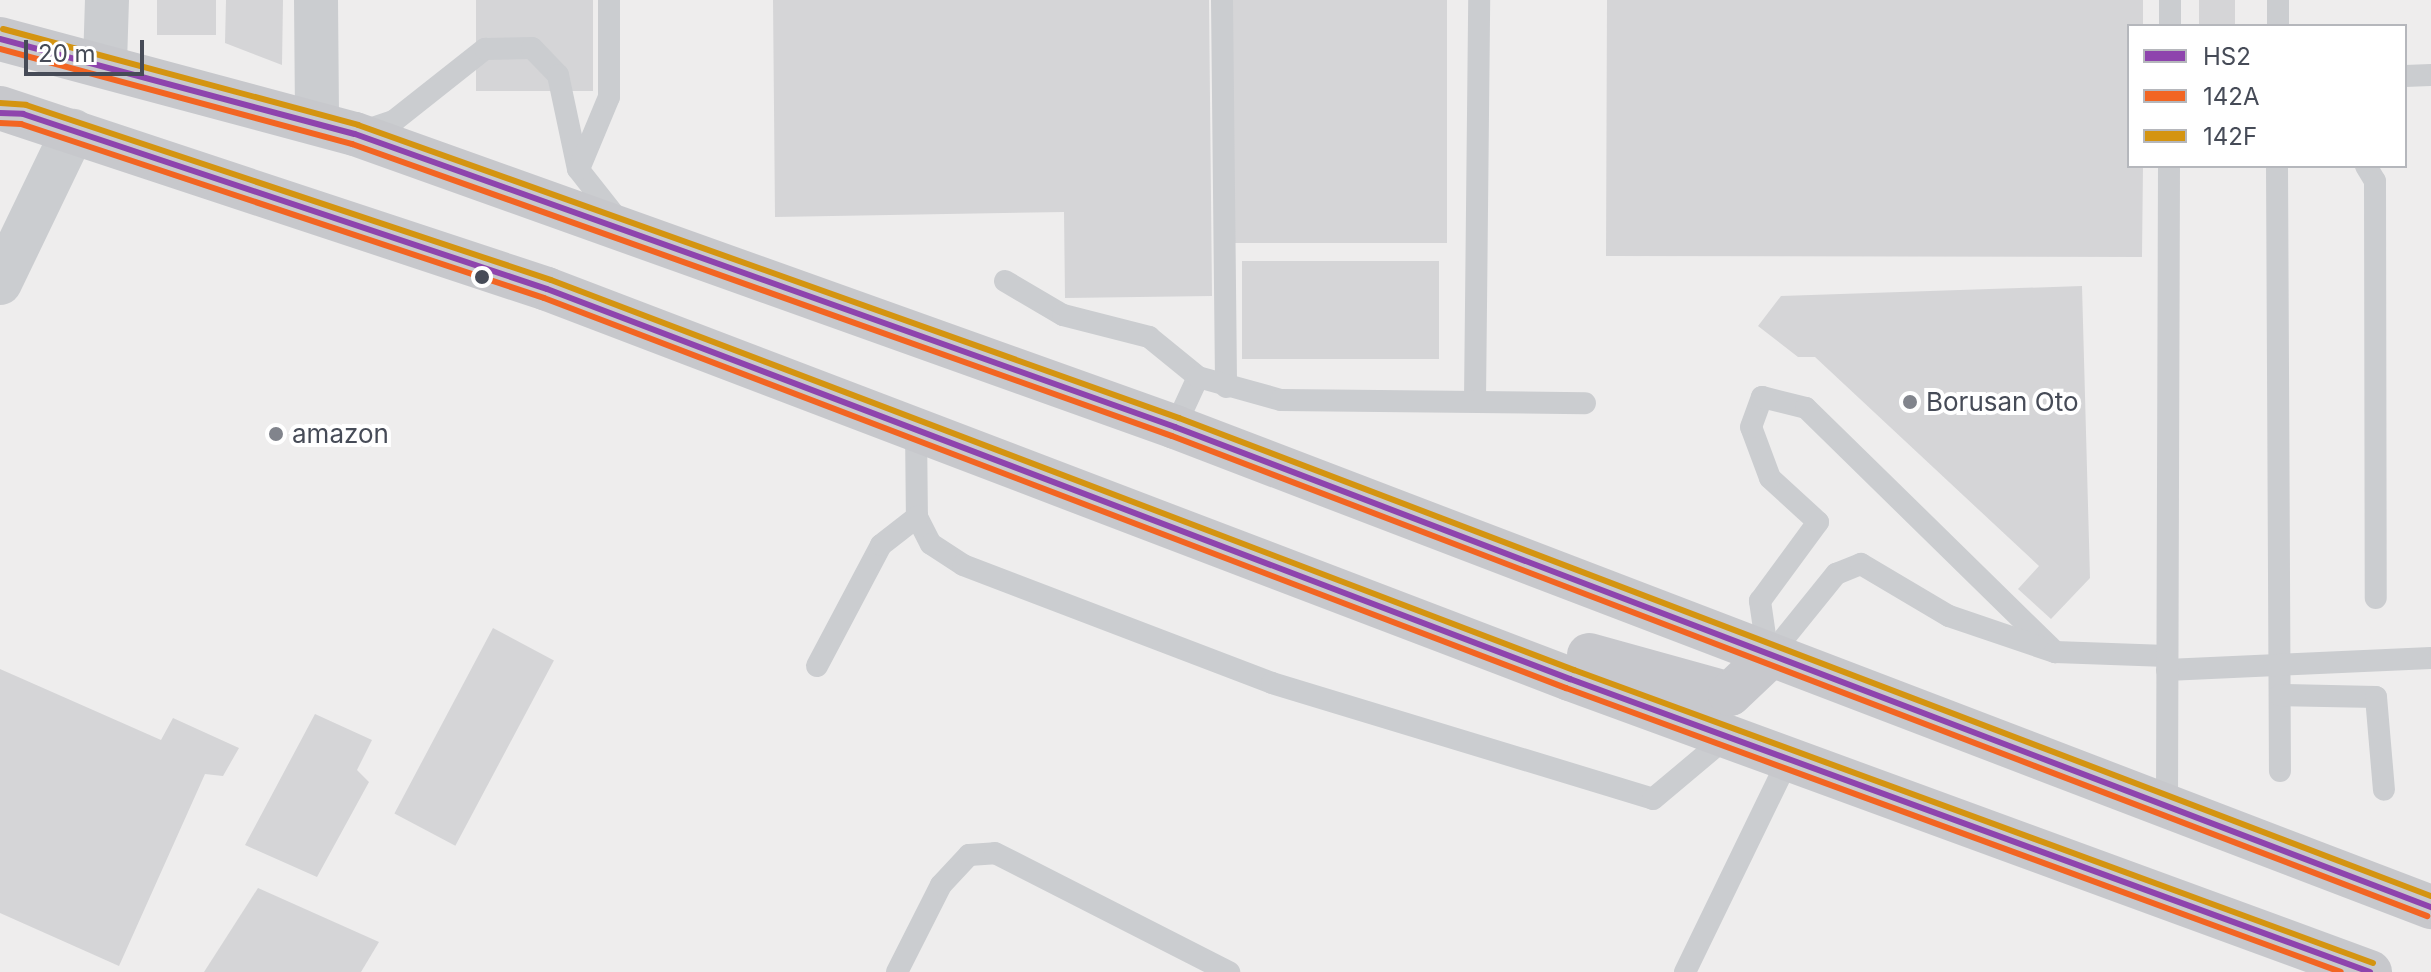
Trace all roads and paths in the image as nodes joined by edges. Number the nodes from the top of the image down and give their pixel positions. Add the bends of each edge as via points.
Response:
1 (107, 0) edge
2 (316, 0) edge
3 (609, 0) edge
4 (1222, 0) edge
5 (1479, 0) edge
6 (2170, 0) edge
7 (2278, 0) edge
8 (2170, 24) edge
9 (2278, 24) edge
10 (0, 39) edge
11 (105, 63) junction
12 (2431, 75) edge
13 (2407, 76) edge
14 (8, 112) edge
15 (336, 127) junction
16 (73, 131) junction
17 (2169, 168) edge
18 (2277, 168) edge
19 (2367, 168) edge
20 (578, 169) junction
21 (657, 242) junction
22 (1005, 281) dead end
23 (0, 283) edge
24 (1198, 377) junction
25 (1226, 387) junction
26 (1475, 401) junction
27 (1585, 403) dead end
28 (1175, 427) junction
29 (916, 428) junction
30 (917, 517) junction
31 (2376, 598) dead end
32 (1468, 639) junction
33 (2055, 652) junction
34 (1769, 657) junction
35 (2431, 658) edge
36 (2167, 663) junction
37 (2280, 665) junction
38 (817, 666) dead end
39 (2280, 695) junction
40 (1728, 736) junction
41 (1789, 758) junction
42 (2280, 771) dead end
43 (2384, 790) dead end
44 (2167, 803) junction
45 (2431, 907) edge
46 (897, 972) edge
47 (1229, 972) edge
48 (1685, 972) edge
49 (2370, 972) edge

1 - 11 street
2 - 15 street
3 - 20 lane via 609,97
4 - 25 lane
5 - 26 lane
6 - 8 lane
7 - 9 lane
10 - 11 main road
11 - 15 main road
12 - 13 lane
14 - 16 main road
15 - 20 lane via 395,120 485,49 532,48 558,75
15 - 21 main road
16 - 23 street
16 - 29 main road via 547,289
17 - 36 lane
18 - 37 lane
19 - 31 lane via 2375,181
20 - 21 lane via 603,208
21 - 28 main road
22 - 24 lane via 1063,315 1149,337
24 - 25 lane
24 - 28 lane
25 - 26 lane via 1281,400
26 - 27 lane
28 - 34 main road
29 - 30 lane
29 - 32 main road
30 - 38 lane via 881,545
30 - 40 lane via 931,544 963,565 1272,683 1621,795 1653,799
32 - 34 main road via 1559,645 1730,694
32 - 40 main road
33 - 34 lane via 1949,616 1861,564 1836,574
33 - 34 lane via 1806,408 1762,397 1751,427 1770,478 1818,522 1760,601
33 - 36 lane
34 - 44 main road
35 - 37 lane
36 - 37 lane
36 - 44 lane
37 - 39 lane
39 - 42 lane
39 - 43 lane via 2376,697
40 - 41 main road
41 - 48 lane
41 - 49 main road
44 - 45 main road
46 - 47 lane via 941,885 969,855 995,853

